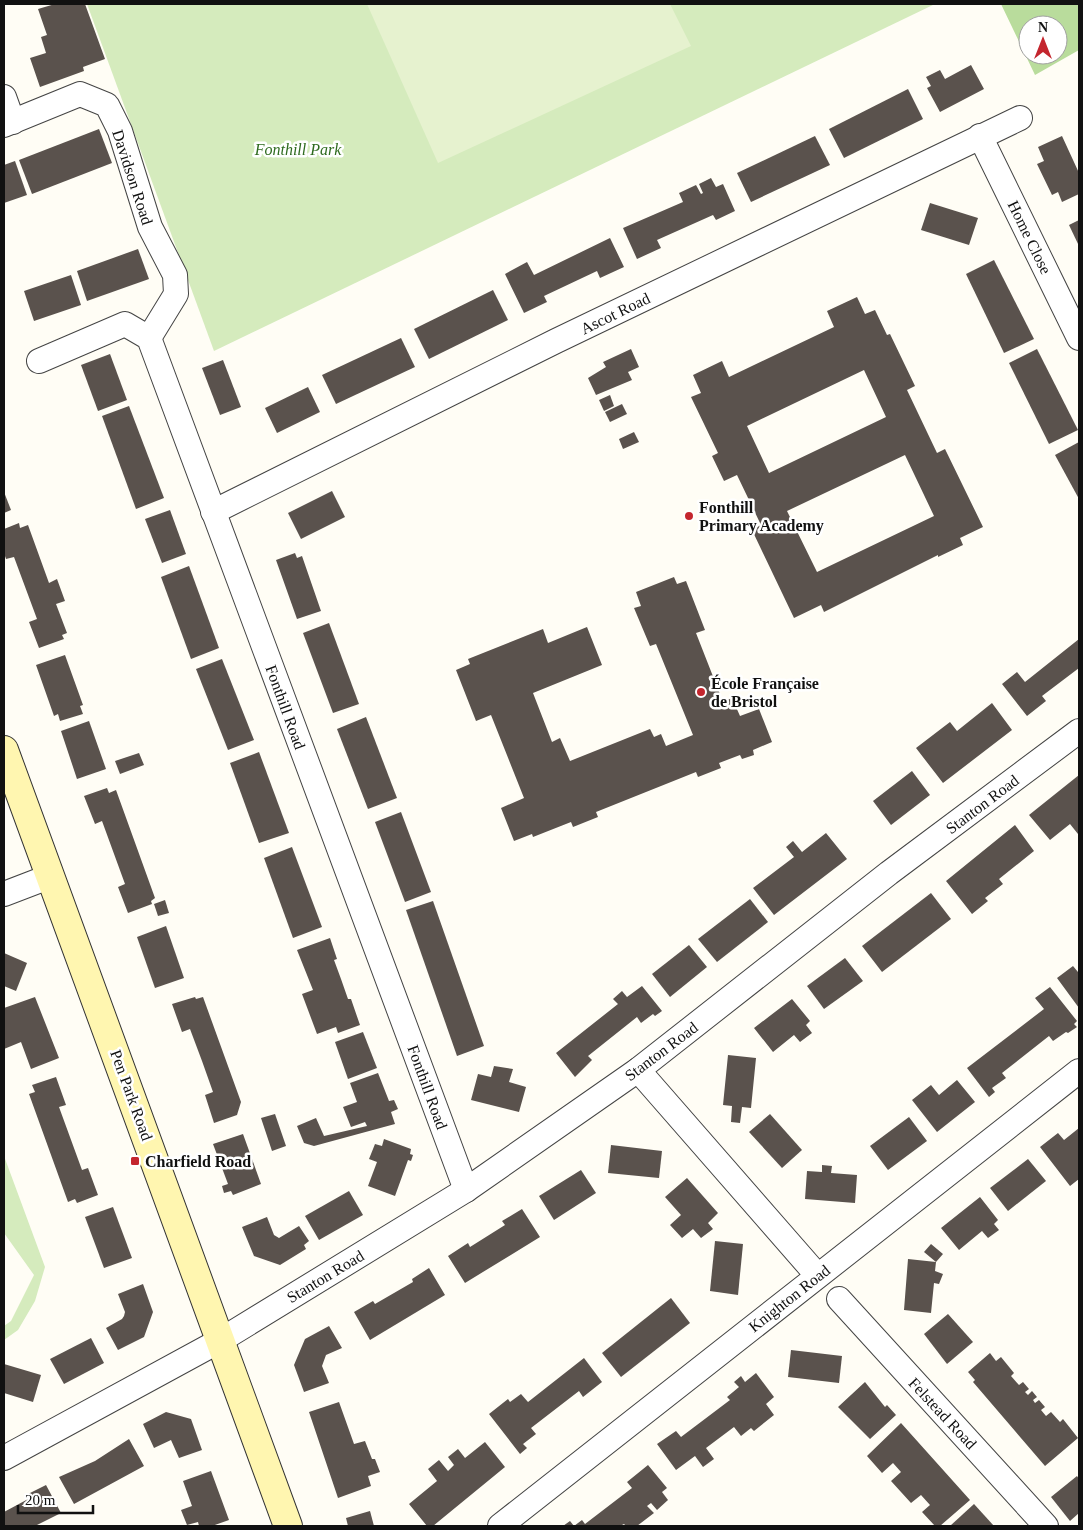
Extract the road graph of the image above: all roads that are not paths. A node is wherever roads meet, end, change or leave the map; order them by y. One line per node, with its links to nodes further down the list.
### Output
1 (4, 97): 3 (street, Davidson Road)
2 (1020, 118): 4 (street, Ascot Road)
3 (9, 123): 5 (street, Davidson Road)
4 (980, 136): 6 (street, Home Close); 8 (street, Ascot Road)
5 (149, 338): 7 (street); 8 (street, Fonthill Road)
6 (1079, 338)
7 (39, 361)
8 (213, 512): 15 (street, Fonthill Road)
9 (1079, 730): 13 (street, Stanton Road)
10 (4, 750): 11 (street, Pen Park Road)
11 (51, 876): 12 (street); 18 (street, Pen Park Road)
12 (4, 894)
13 (638, 1070): 15 (street, Stanton Road); 16 (street)
14 (1079, 1071): 16 (street, Knighton Road)
15 (466, 1190): 18 (street, Stanton Road)
16 (817, 1275): 21 (street, Knighton Road)
17 (839, 1299): 22 (street, Felstead Road)
18 (221, 1340): 19 (street); 20 (street, Pen Park Road)
19 (4, 1458)
20 (288, 1526)
21 (500, 1526)
22 (1046, 1526)

